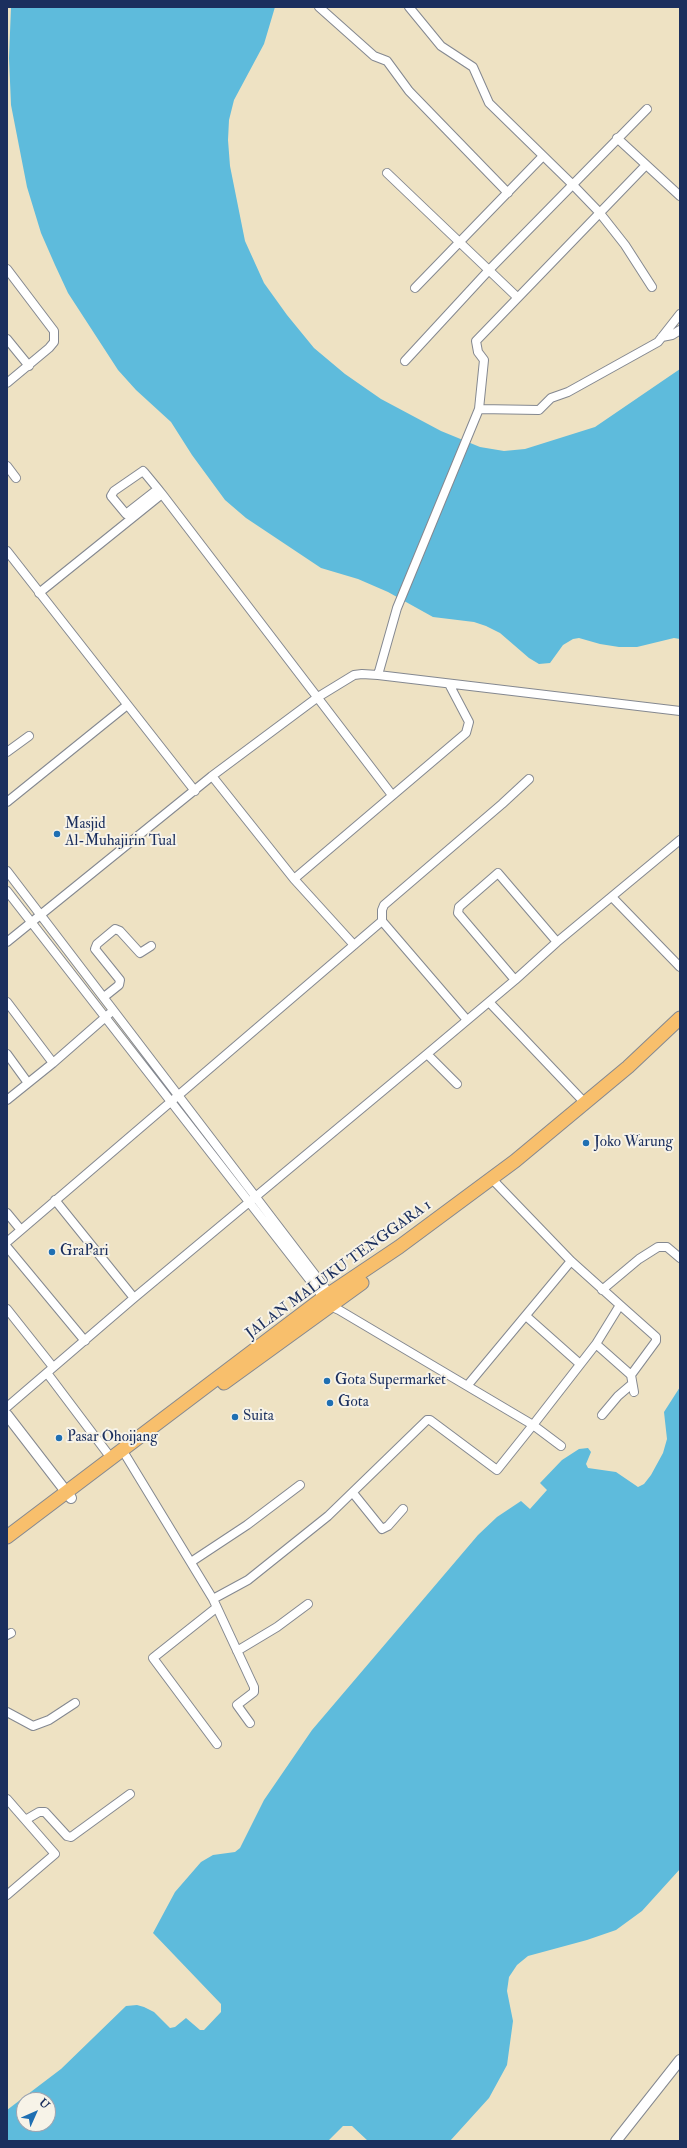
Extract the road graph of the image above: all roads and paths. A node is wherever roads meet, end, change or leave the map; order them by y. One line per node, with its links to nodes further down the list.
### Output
1 (319, 7): 9 (street)
2 (409, 7): 5 (street)
3 (647, 109): 4 (street)
4 (617, 138): 6 (street); 8 (street)
5 (543, 156): 8 (street); 9 (street)
6 (646, 165): 10 (street); 11 (street)
7 (387, 173): 12 (street)
8 (572, 184): 11 (street); 14 (street)
9 (508, 193): 12 (street)
10 (680, 196)
11 (599, 212): 15 (street); 17 (street)
12 (460, 242): 14 (street); 16 (street)
13 (7, 269): 23 (street)
14 (489, 270): 17 (street); 22 (street)
15 (652, 287)
16 (415, 288)
17 (517, 297): 25 (street)
18 (680, 314): 20 (street)
19 (680, 330): 20 (street)
20 (662, 337): 25 (street)
21 (7, 339): 23 (street)
22 (405, 361)
23 (29, 366): 24 (street)
24 (7, 383)
25 (479, 409): 31 (street)
26 (7, 466): 27 (street)
27 (16, 478)
28 (160, 491): 28 (street); 30 (street); 33 (street)
29 (7, 551): 30 (street)
30 (39, 593): 34 (street)
31 (378, 675): 32 (street); 33 (street)
32 (449, 684): 35 (street); 41 (street)
33 (318, 697): 38 (street); 41 (street)
34 (126, 706): 40 (street); 42 (street)
35 (680, 711)
36 (29, 736): 37 (street)
37 (7, 752)
38 (212, 776): 40 (street); 45 (street)
39 (529, 779): 49 (street)
40 (195, 791): 48 (street)
41 (392, 794): 45 (street)
42 (7, 802)
43 (680, 840): 47 (street)
44 (7, 871): 48 (street)
45 (294, 879): 54 (street)
46 (7, 891): 50 (street)
47 (612, 897): 52 (street); 55 (street)
48 (41, 915): 50 (street); 57 (street)
49 (382, 921): 54 (street); 63 (street)
50 (32, 923): 51 (street); 61 (street)
51 (7, 942)
52 (557, 942): 56 (street); 56 (street)
53 (151, 946): 57 (street)
54 (354, 946): 71 (street)
55 (680, 967)
56 (515, 980): 59 (street)
57 (104, 997): 60 (street)
58 (7, 1002): 67 (street)
59 (489, 1002): 63 (street); 73 (street)
60 (114, 1010): 61 (street); 71 (street)
61 (106, 1017): 67 (street); 72 (street)
62 (680, 1018): 73 (highway, JALAN MALUKU TENGGARA 1)
63 (467, 1020): 66 (street)
64 (680, 1028): 74 (highway, JALAN MALUKU TENGGARA 1)
65 (7, 1054): 68 (street)
66 (427, 1054): 69 (street); 76 (street)
67 (53, 1063): 68 (street)
68 (28, 1083): 70 (street)
69 (457, 1084)
70 (8, 1096)
71 (178, 1097): 72 (street); 76 (street)
72 (171, 1103): 75 (street); 76 (street)
73 (585, 1103): 74 (highway, JALAN MALUKU TENGGARA 1)
74 (495, 1181): 82 (street); 85 (highway, JALAN MALUKU TENGGARA 1)
75 (55, 1200): 78 (street); 84 (street)
76 (253, 1201): 84 (street); 85 (street)
77 (7, 1213): 78 (street)
78 (21, 1230): 79 (street)
79 (7, 1242)
80 (7, 1247): 89 (street)
81 (680, 1258): 83 (street)
82 (571, 1261): 83 (street); 88 (street)
83 (602, 1290): 86 (street)
84 (134, 1298): 89 (street)
85 (332, 1302): 94 (street); 100 (highway, JALAN MALUKU TENGGARA 1); 101 (highway, JALAN MALUKU TENGGARA 1)
86 (620, 1306): 90 (street); 93 (street)
87 (7, 1310): 92 (street)
88 (526, 1316): 91 (street); 94 (street)
89 (85, 1340): 92 (street)
90 (596, 1344): 91 (street); 93 (street)
91 (580, 1364): 98 (street)
92 (50, 1370): 95 (street); 101 (street)
93 (631, 1375): 97 (street)
94 (467, 1386): 98 (street)
95 (7, 1407)
96 (7, 1414): 104 (street)
97 (602, 1415)
98 (534, 1425): 99 (street); 103 (street)
99 (560, 1446)
100 (126, 1456): 104 (highway, JALAN MALUKU TENGGARA 1); 108 (street)
101 (111, 1458): 104 (highway, JALAN MALUKU TENGGARA 1)
102 (300, 1485): 108 (street)
103 (353, 1493): 105 (street); 109 (street)
104 (68, 1495): 106 (highway, JALAN MALUKU TENGGARA 1); 107 (highway, JALAN MALUKU TENGGARA 1)
105 (402, 1509)
106 (7, 1537)
107 (7, 1547)
108 (191, 1562): 109 (street)
109 (213, 1599): 111 (street)
110 (308, 1604): 112 (street)
111 (216, 1608): 112 (street); 116 (street)
112 (237, 1651): 115 (street)
113 (75, 1703): 114 (street)
114 (7, 1712)
115 (250, 1723)
116 (217, 1744)
117 (130, 1794): 119 (street)
118 (7, 1799): 119 (street)
119 (27, 1819): 120 (street)
120 (7, 1894)
121 (680, 2060): 122 (street)
122 (616, 2141)

